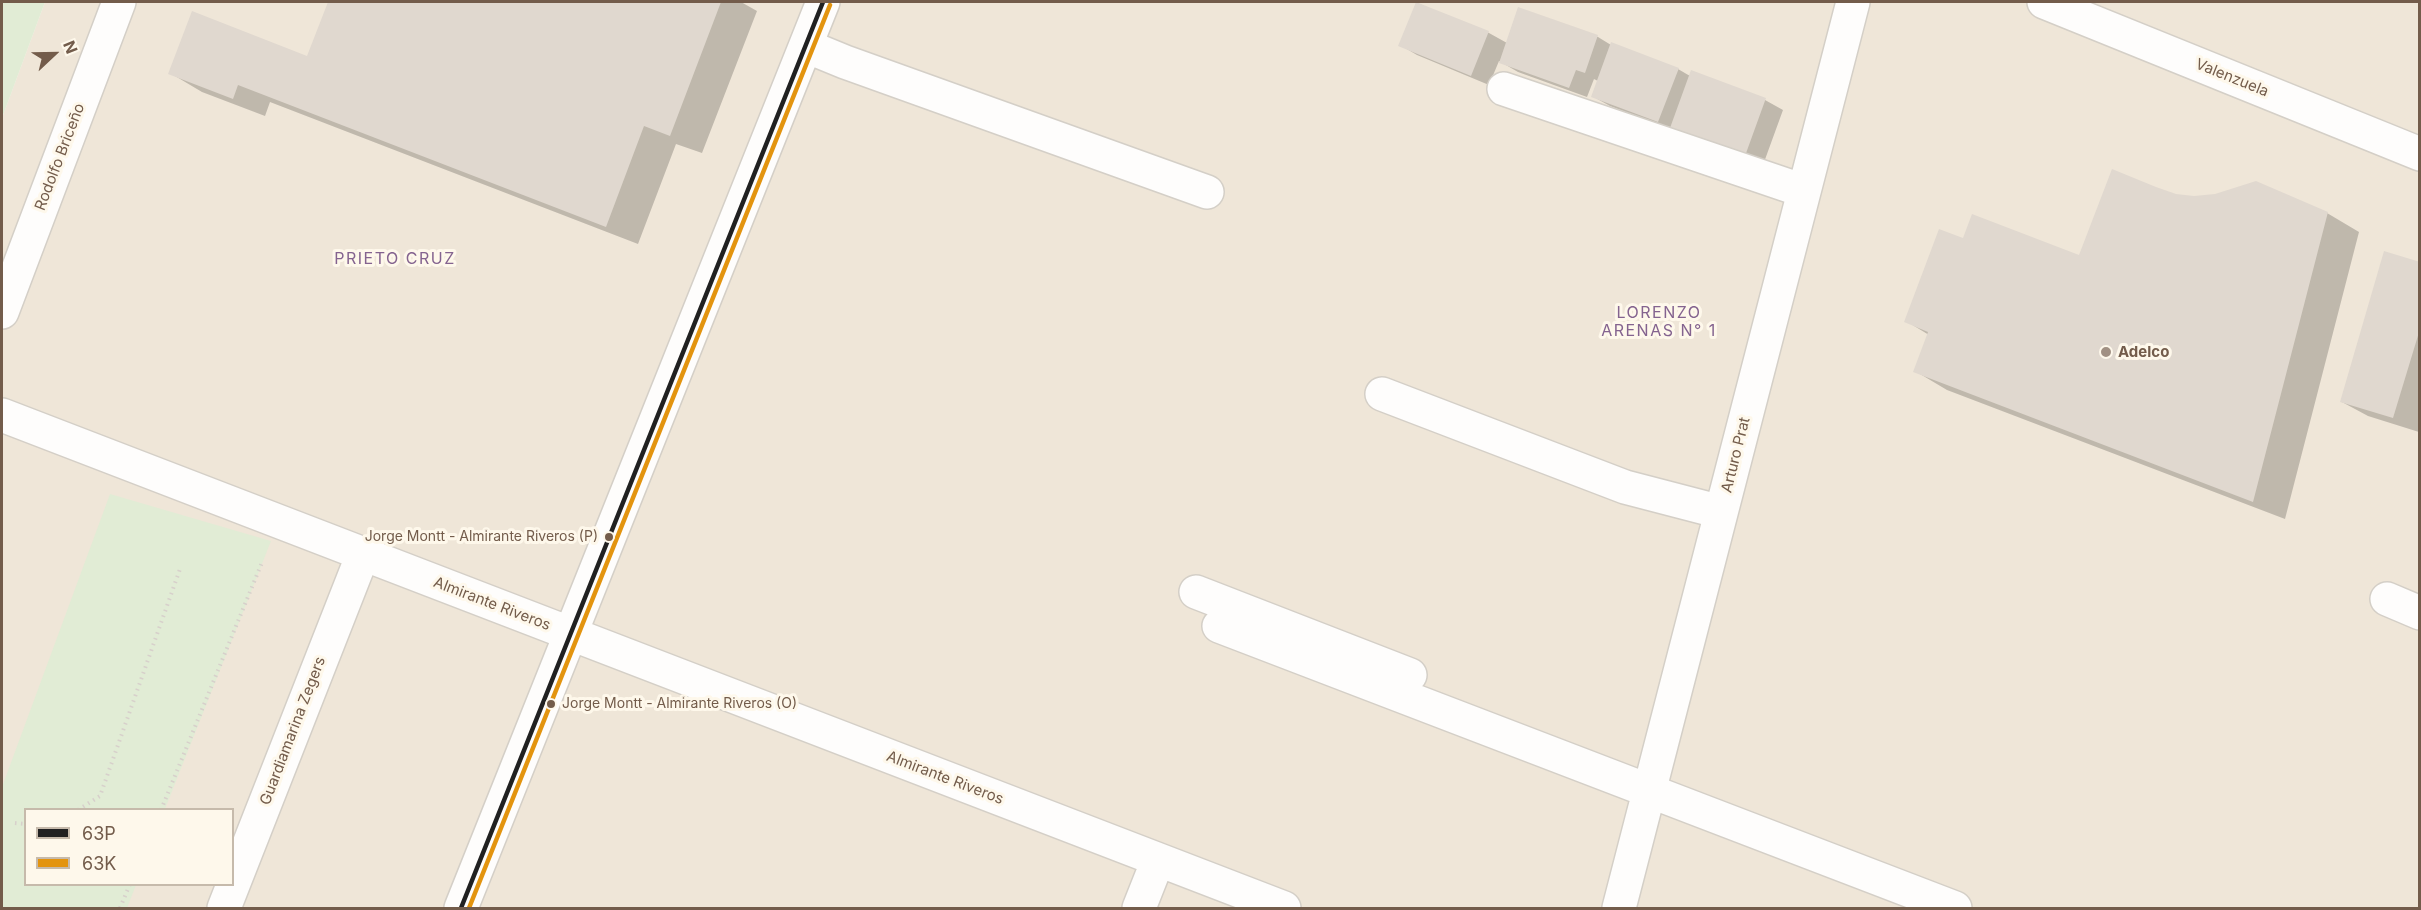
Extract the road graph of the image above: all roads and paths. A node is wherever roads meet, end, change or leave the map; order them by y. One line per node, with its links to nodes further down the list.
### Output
1 (119, 2): 10 (street, Rodolfo Briceño)
2 (824, 2): 5 (street)
3 (1853, 2): 8 (street, Arturo Prat)
4 (2044, 2): 7 (street, Valenzuela)
5 (806, 46): 9 (street); 21 (street)
6 (1504, 88): 8 (street)
7 (2420, 154)
8 (1804, 191): 13 (street, Arturo Prat)
9 (1206, 192)
10 (2, 312)
11 (1382, 394): 13 (street)
12 (2, 416): 14 (street, Almirante Riveros)
13 (1721, 512): 22 (street, Arturo Prat)
14 (363, 554): 21 (street, Almirante Riveros); 28 (street, Guardiamarina Zegers)
15 (263, 560): 24 (path)
16 (180, 568): 23 (path)
17 (1196, 592): 22 (street)
18 (2387, 599): 19 (street)
19 (2420, 613)
20 (1219, 626): 22 (street)
21 (570, 634): 27 (street, Almirante Riveros); 33 (street)
22 (1652, 782): 36 (street, Arturo Prat); 37 (street)
23 (82, 808)
24 (161, 808)
25 (15, 823): 26 (path)
26 (24, 824)
27 (1158, 860): 34 (street); 35 (street, Almirante Riveros)
28 (234, 883)
29 (130, 886): 31 (path)
30 (233, 886): 32 (street, Guardiamarina Zegers)
31 (120, 909)
32 (224, 909)
33 (461, 909)
34 (1139, 909)
35 (1284, 909)
36 (1619, 909)
37 (1954, 909)

